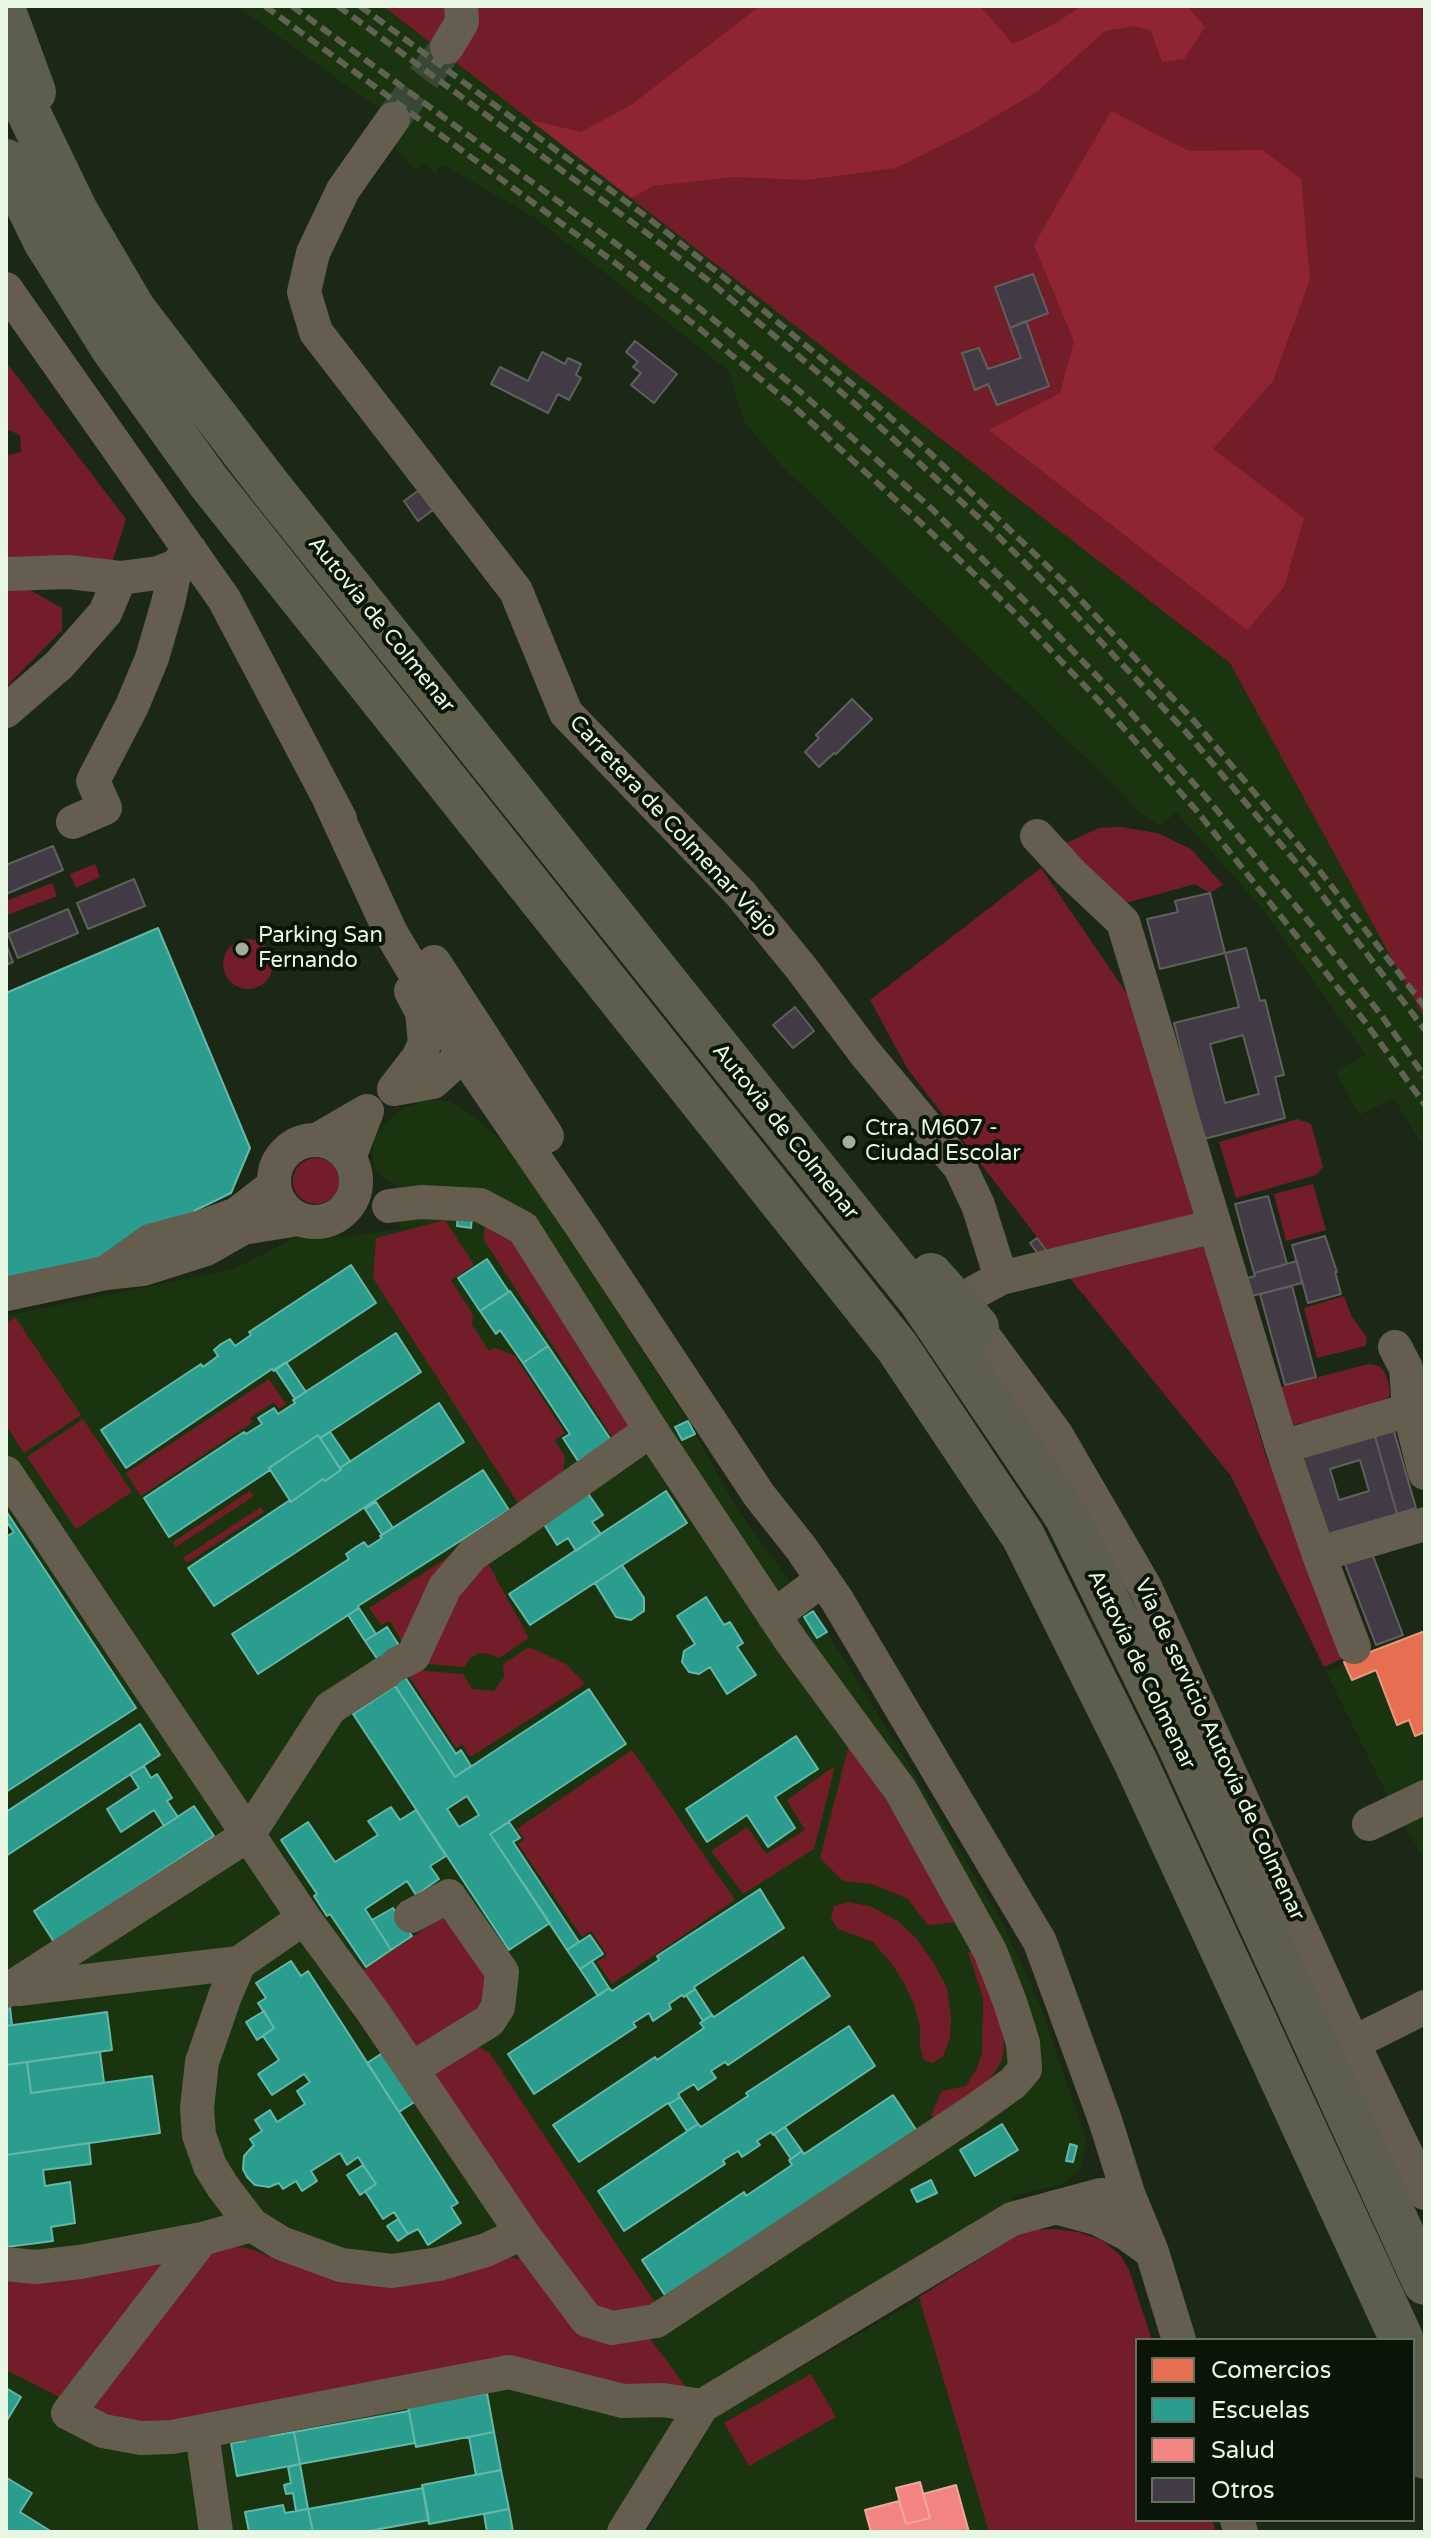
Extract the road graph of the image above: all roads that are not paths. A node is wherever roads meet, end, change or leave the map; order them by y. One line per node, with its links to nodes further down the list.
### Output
1 (461, 6): 3 (street)
2 (6, 16): 8 (highway)
3 (447, 47)
4 (6, 66): 8 (highway, Autovía de Colmenar)
5 (393, 119): 29 (street, Carretera de Colmenar Viejo)
6 (6, 161): 62 (highway, Autovía de Colmenar)
7 (6, 289): 9 (street)
8 (190, 383): 17 (highway, Autovía de Colmenar)
9 (183, 558): 11 (street); 13 (street); 14 (street)
10 (6, 574): 11 (street)
11 (120, 578): 12 (street)
12 (6, 711)
13 (330, 801): 16 (street); 18 (street); 27 (street)
14 (73, 822)
15 (1037, 836): 26 (street)
16 (391, 933): 18 (street); 19 (street)
17 (625, 933): 31 (highway); 63 (highway, Autovía de Colmenar)
18 (470, 1046): 19 (street); 21 (street); 27 (street)
19 (425, 1070): 20 (street); 21 (street)
20 (367, 1111): 22 (street); 23 (street)
21 (507, 1118): 39 (street)
22 (317, 1140): 23 (street); 24 (street)
23 (350, 1183): 25 (street); 34 (street)
24 (273, 1186): 25 (street); 28 (street)
25 (298, 1219): 28 (street)
26 (1215, 1226): 29 (street); 35 (street)
27 (624, 1255): 39 (street)
28 (105, 1273): 30 (street)
29 (1001, 1278): 31 (street)
30 (6, 1294)
31 (968, 1318): 51 (street, Vía de servicio Autovía de Colmenar)
32 (1395, 1347): 33 (street)
33 (1409, 1410): 35 (street); 37 (street)
34 (651, 1430): 42 (street); 46 (street)
35 (1282, 1447): 40 (street)
36 (6, 1473): 46 (street)
37 (1425, 1473)
38 (1425, 1524): 40 (street)
39 (801, 1548): 41 (street)
40 (1319, 1555): 43 (street)
41 (823, 1579): 42 (street); 53 (street)
42 (774, 1616): 58 (street)
43 (1354, 1647)
44 (1425, 1797): 45 (street)
45 (1369, 1824)
46 (248, 1835): 48 (street); 49 (street)
47 (411, 1916): 52 (street)
48 (304, 1918): 49 (street); 52 (street)
49 (239, 1963): 57 (street)
50 (1425, 2007): 51 (street)
51 (1353, 2043): 54 (street, Vía de servicio Autovía de Colmenar)
52 (413, 2068): 58 (street)
53 (1105, 2120): 55 (street); 56 (street)
54 (1425, 2193)
55 (1129, 2196): 56 (street); 60 (street)
56 (1054, 2207): 60 (street); 69 (street)
57 (252, 2225): 58 (street); 59 (street)
58 (522, 2233)
59 (202, 2239): 61 (street); 70 (street)
60 (1152, 2252): 64 (street)
61 (6, 2264)
62 (1377, 2283): 65 (highway); 66 (highway, Autovía de Colmenar)
63 (1425, 2283)
64 (1178, 2338)
65 (1383, 2338)
66 (1401, 2338)
67 (1415, 2370): 68 (highway)
68 (1425, 2393)
69 (702, 2406): 70 (street); 74 (street)
70 (202, 2433): 73 (street)
71 (1415, 2433): 72 (highway)
72 (1425, 2457)
73 (216, 2532)
74 (624, 2532)

